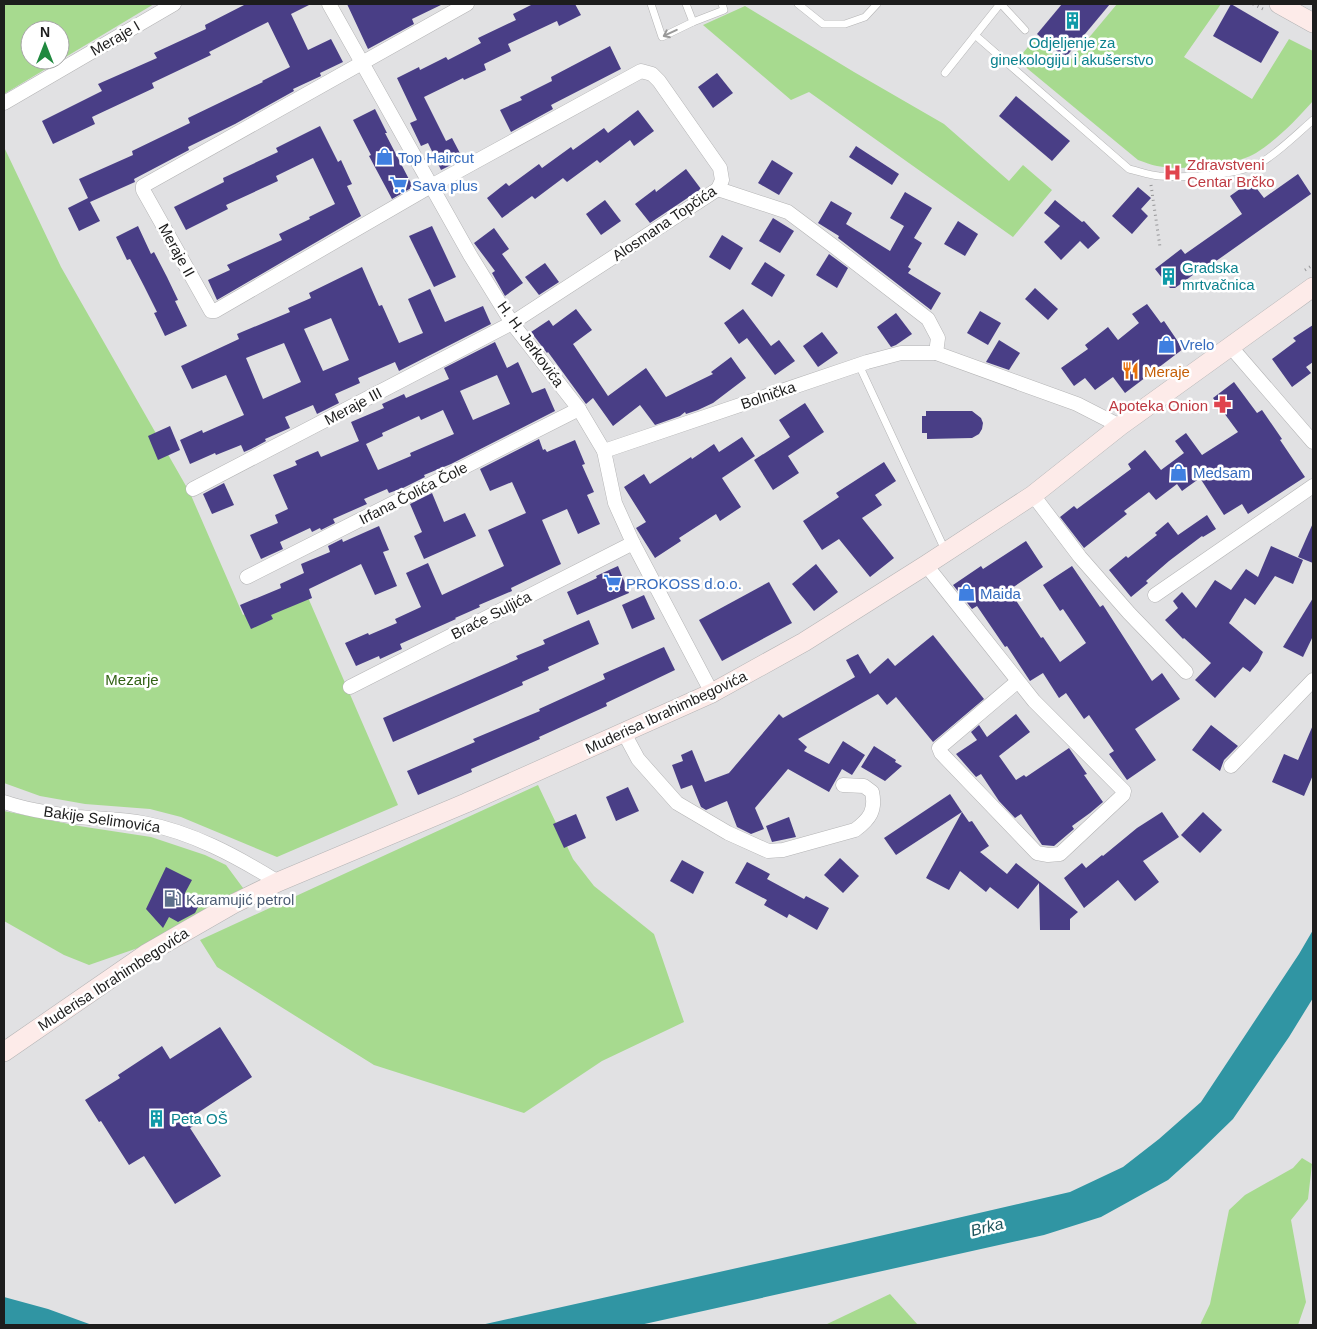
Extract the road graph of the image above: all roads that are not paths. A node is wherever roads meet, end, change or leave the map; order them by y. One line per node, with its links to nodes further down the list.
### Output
1 (174, 4): 17 (street, Meraje I)
2 (329, 4): 15 (street, H. H. Jerkovića)
3 (468, 4): 15 (street)
4 (651, 4): 11 (lane, one-way to 4)
5 (686, 4): 11 (lane)
6 (722, 4): 11 (lane)
7 (798, 4): 8 (lane)
8 (876, 4)
9 (1000, 4): 13 (lane); 14 (lane)
10 (1279, 4): 12 (main road)
11 (693, 22)
12 (1313, 23)
13 (1025, 30)
14 (975, 35): 16 (lane); 18 (lane)
15 (361, 63): 19 (street, H. H. Jerkovića); 19 (street, Meraje II)
16 (945, 74)
17 (4, 103)
18 (1313, 120)
19 (431, 186): 20 (street, Alosmana Topčića); 22 (street, H. H. Jerkovića)
20 (718, 189): 22 (street, Alosmana Topčića); 24 (street)
21 (1313, 287): 23 (main road, Muderisa Ibrahimbegovića)
22 (512, 322): 26 (street, H. H. Jerkovića); 31 (street, Meraje III)
23 (1230, 346): 27 (main road, Muderisa Ibrahimbegovića); 28 (street)
24 (936, 353): 25 (street, Bolnička); 27 (street, Bolnička)
25 (859, 365): 29 (street, Bolnička); 34 (lane)
26 (579, 409): 29 (street, H. H. Jerkovića); 36 (street, Irfana Čolića Čole)
27 (1120, 426): 32 (main road, Muderisa Ibrahimbegovića)
28 (1313, 442)
29 (604, 451): 33 (street, H. H. Jerkovića)
30 (1313, 486): 37 (street)
31 (193, 489)
32 (1033, 494): 34 (main road, Muderisa Ibrahimbegovića); 38 (street)
33 (633, 543): 41 (street, Braće Suljića); 42 (street, H. H. Jerkovića)
34 (946, 552): 35 (main road, Muderisa Ibrahimbegovića)
35 (926, 566): 39 (street); 42 (main road, Muderisa Ibrahimbegovića)
36 (247, 577)
37 (1155, 595)
38 (1186, 672)
39 (1018, 680): 39 (street)
40 (1313, 680): 44 (street)
41 (350, 687)
42 (712, 693): 43 (main road, Muderisa Ibrahimbegovića)
43 (624, 733): 45 (street); 47 (main road, Muderisa Ibrahimbegovića)
44 (1231, 766)
45 (843, 785)
46 (4, 802): 47 (street, Bakije Selimovića)
47 (278, 882): 48 (main road, Muderisa Ibrahimbegovića)
48 (4, 1052)

